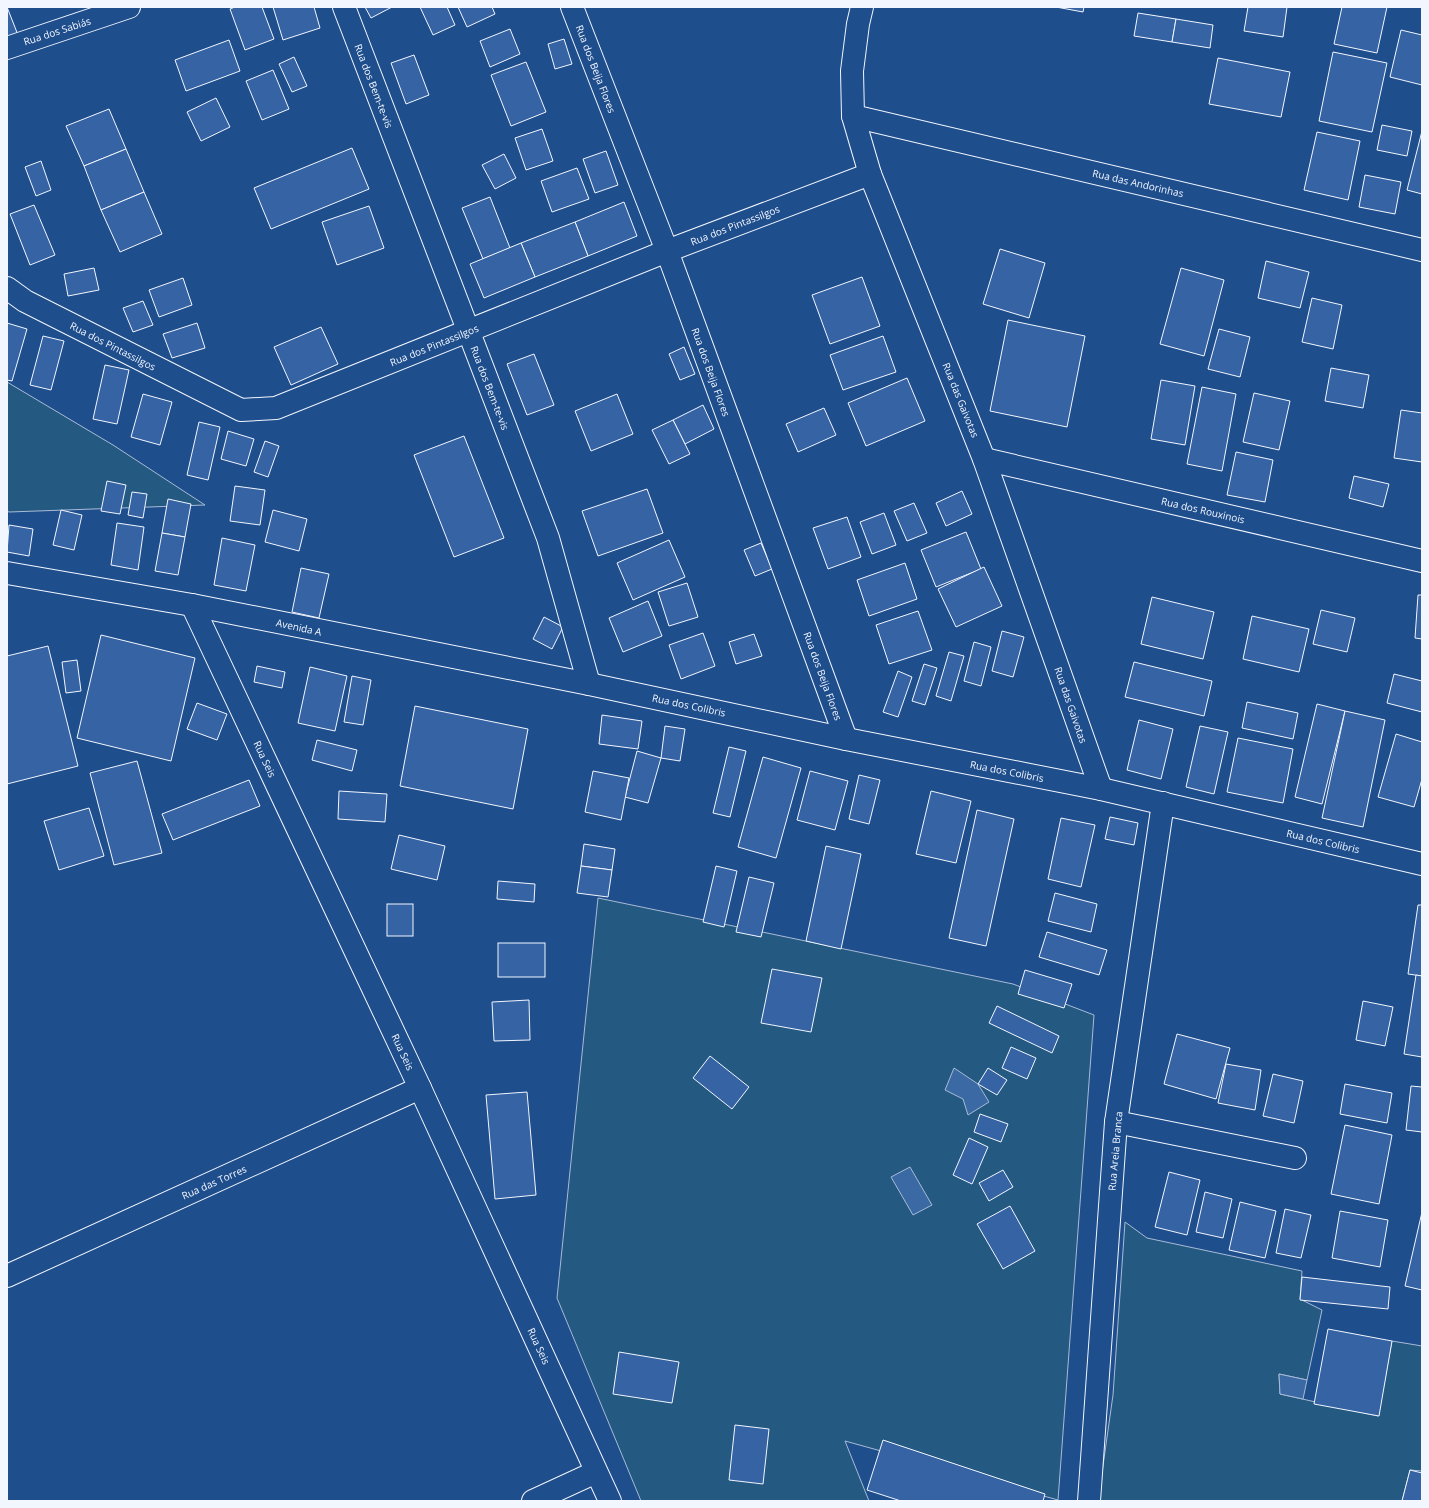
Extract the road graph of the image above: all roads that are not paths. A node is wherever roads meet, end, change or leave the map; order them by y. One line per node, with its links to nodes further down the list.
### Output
1 (129, 7): 5 (street, Rua dos Sabiás)
2 (344, 7): 11 (street, Rua dos Bem-te-vis)
3 (572, 7): 9 (street, Rua dos Beija Flores)
4 (862, 7): 6 (street, Rua das Gaivotas)
5 (7, 48)
6 (853, 116): 7 (street, Rua das Gaivotas); 8 (street, Rua das Andorinhas)
7 (870, 174): 9 (street, Rua dos Pintassilgos); 12 (street, Rua das Gaivotas)
8 (1422, 250)
9 (667, 251): 11 (street, Rua dos Pintassilgos); 17 (street, Rua dos Beija Flores)
10 (7, 288): 11 (street, Rua dos Pintassilgos)
11 (468, 332): 16 (street, Rua dos Bem-te-vis)
12 (984, 459): 13 (street, Rua dos Rouxinois); 18 (street, Rua das Gaivotas)
13 (1422, 561)
14 (7, 573): 15 (street, Avenida A)
15 (192, 605): 16 (street, Avenida A); 21 (street, Rua Seis)
16 (589, 684): 17 (street, Rua dos Colibris)
17 (846, 739): 18 (street, Rua dos Colibris)
18 (1101, 789): 19 (street, Rua dos Colibris)
19 (1163, 803): 20 (street, Rua dos Colibris); 22 (street, Rua Areia Branca)
20 (1422, 864)
21 (420, 1088): 24 (street, Rua das Torres); 25 (street, Rua Seis)
22 (1116, 1122): 23 (street); 28 (street, Rua Areia Branca)
23 (1295, 1158)
24 (7, 1276)
25 (596, 1472): 26 (street); 27 (street, Rua Seis)
26 (533, 1501)
27 (610, 1501)
28 (1089, 1501)

